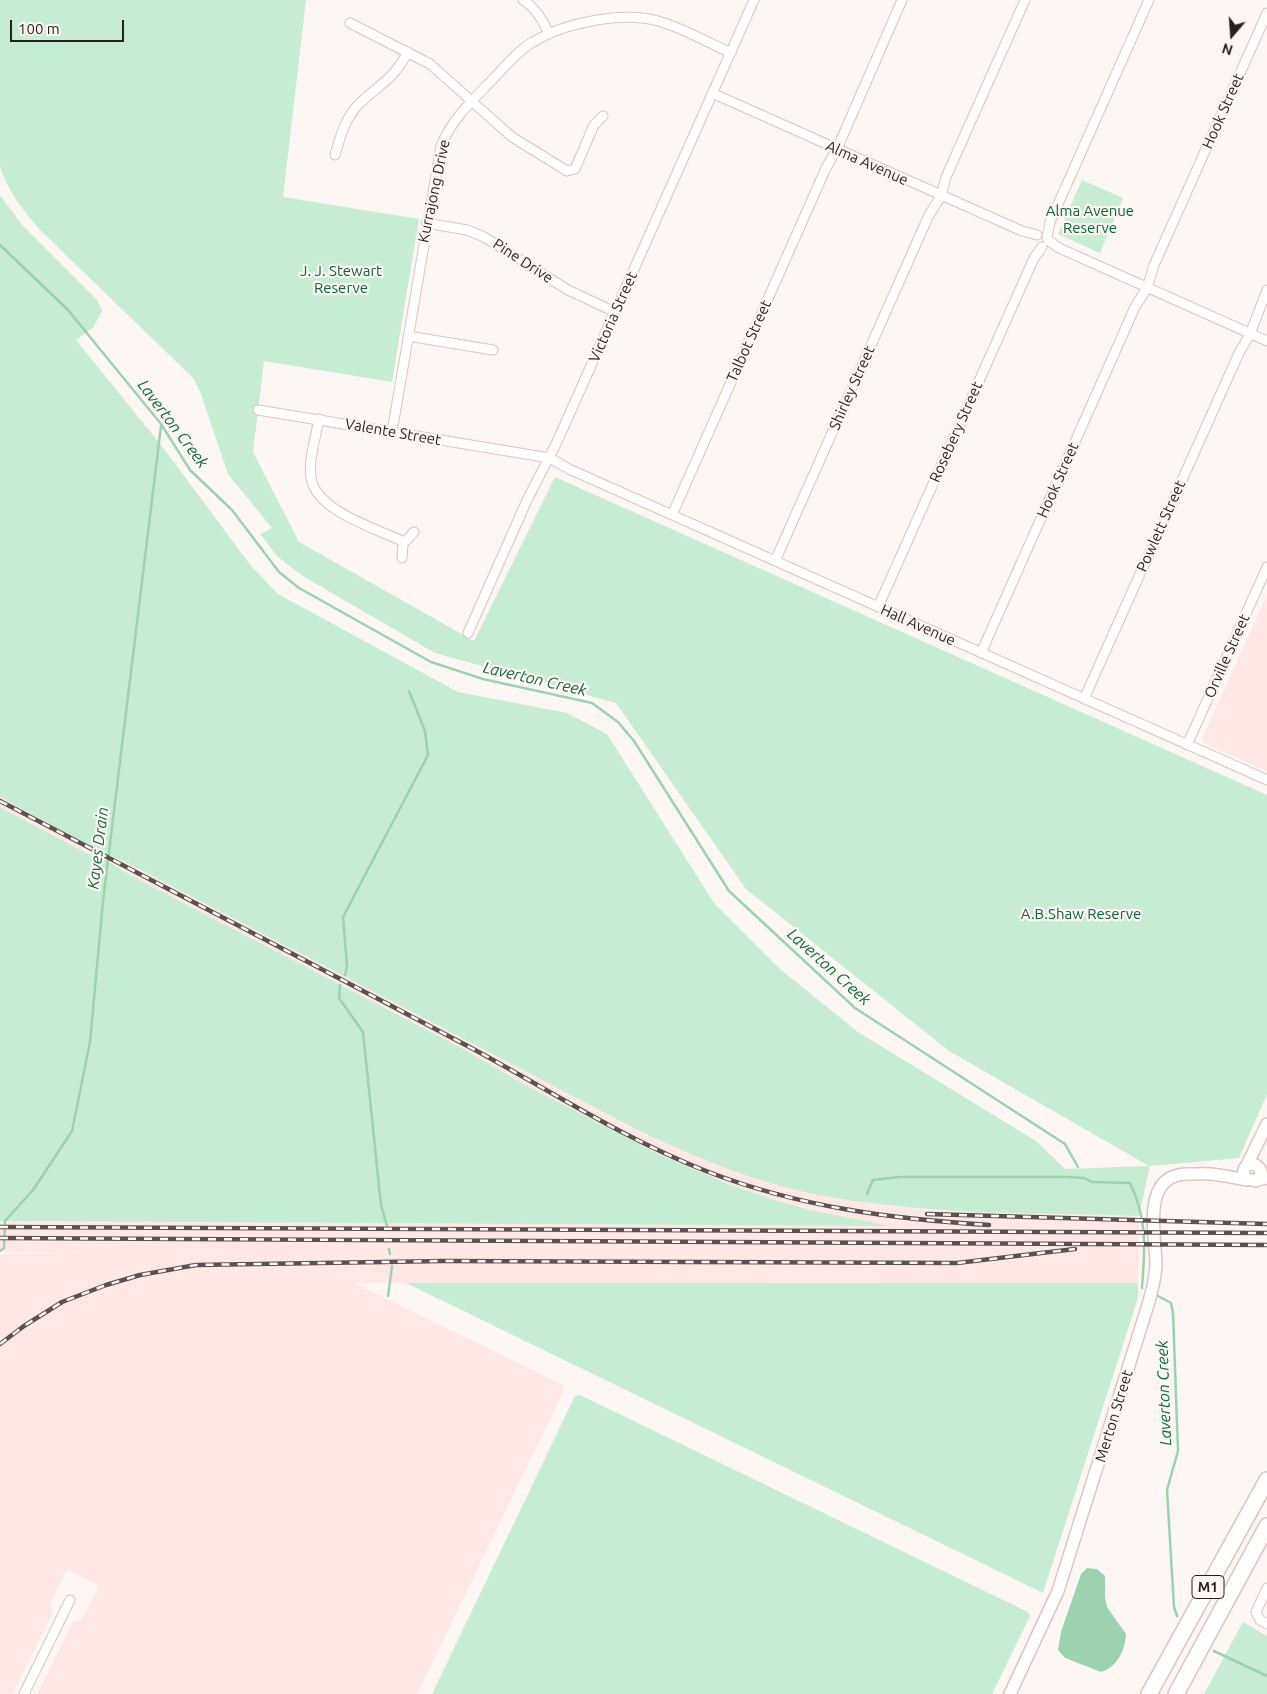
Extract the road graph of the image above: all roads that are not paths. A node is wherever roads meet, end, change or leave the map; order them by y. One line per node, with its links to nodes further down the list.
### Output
1 (523, 0): 8 (street)
2 (754, 0): 10 (street, Victoria Street)
3 (902, 0): 14 (street, Talbot Street)
4 (1025, 0): 16 (street, Shirley Street)
5 (1148, 0): 18 (street, Rosebery Street)
6 (1267, 13): 19 (street, Hook Street)
7 (350, 23): 9 (street)
8 (549, 34): 10 (street, Kurrajong Drive); 12 (street, Kurrajong Drive)
9 (408, 52): 12 (street); 15 (street)
10 (731, 53): 11 (street, Victoria Street)
11 (712, 93): 14 (street, Alma Avenue); 21 (street, Victoria Street)
12 (471, 101): 13 (street); 17 (street, Kurrajong Drive)
13 (603, 116)
14 (835, 148): 16 (street, Alma Avenue); 30 (street, Talbot Street)
15 (335, 155)
16 (938, 194): 18 (street, Alma Avenue); 34 (street, Shirley Street)
17 (426, 223): 21 (street, Pine Drive); 23 (street, Kurrajong Drive)
18 (1041, 240): 19 (street, Alma Avenue); 36 (street, Rosebery Street)
19 (1145, 287): 22 (street, Alma Avenue); 38 (street, Hook Street)
20 (1267, 290): 22 (street, Powlett Street)
21 (615, 312): 29 (street, Victoria Street)
22 (1248, 333): 24 (street, Alma Avenue); 39 (street, Powlett Street)
23 (408, 336): 25 (street); 28 (street, Kurrajong Drive)
24 (1267, 341)
25 (493, 350)
26 (258, 410): 27 (street, Valente Street)
27 (319, 420): 28 (street, Valente Street); 32 (street)
28 (392, 432): 29 (street, Valente Street)
29 (549, 460): 30 (street, Hall Avenue); 37 (street, Victoria Street)
30 (672, 515): 34 (street, Hall Avenue)
31 (414, 532): 32 (street)
32 (404, 542): 33 (street)
33 (402, 558)
34 (775, 561): 36 (street, Hall Avenue)
35 (1267, 567): 40 (street, Orville Street)
36 (878, 607): 38 (street, Hall Avenue)
37 (468, 633)
38 (981, 653): 39 (street, Hall Avenue)
39 (1084, 699): 40 (street, Hall Avenue)
40 (1187, 745): 41 (street, Hall Avenue)
41 (1267, 780)
42 (1267, 1124): 43 (street)
43 (1256, 1167): 44 (street, Merton Street); 45 (street); 45 (street)
44 (1218, 1174): 45 (street, Merton Street); 52 (street, Merton Street)
45 (1257, 1180)
46 (1267, 1480): 53 (highway, M1)
47 (1267, 1526): 54 (highway, M1)
48 (1267, 1588): 50 (street)
49 (70, 1600): 51 (street)
50 (1267, 1624)
51 (24, 1694)
52 (1010, 1694)
53 (1149, 1694)
54 (1176, 1694)

